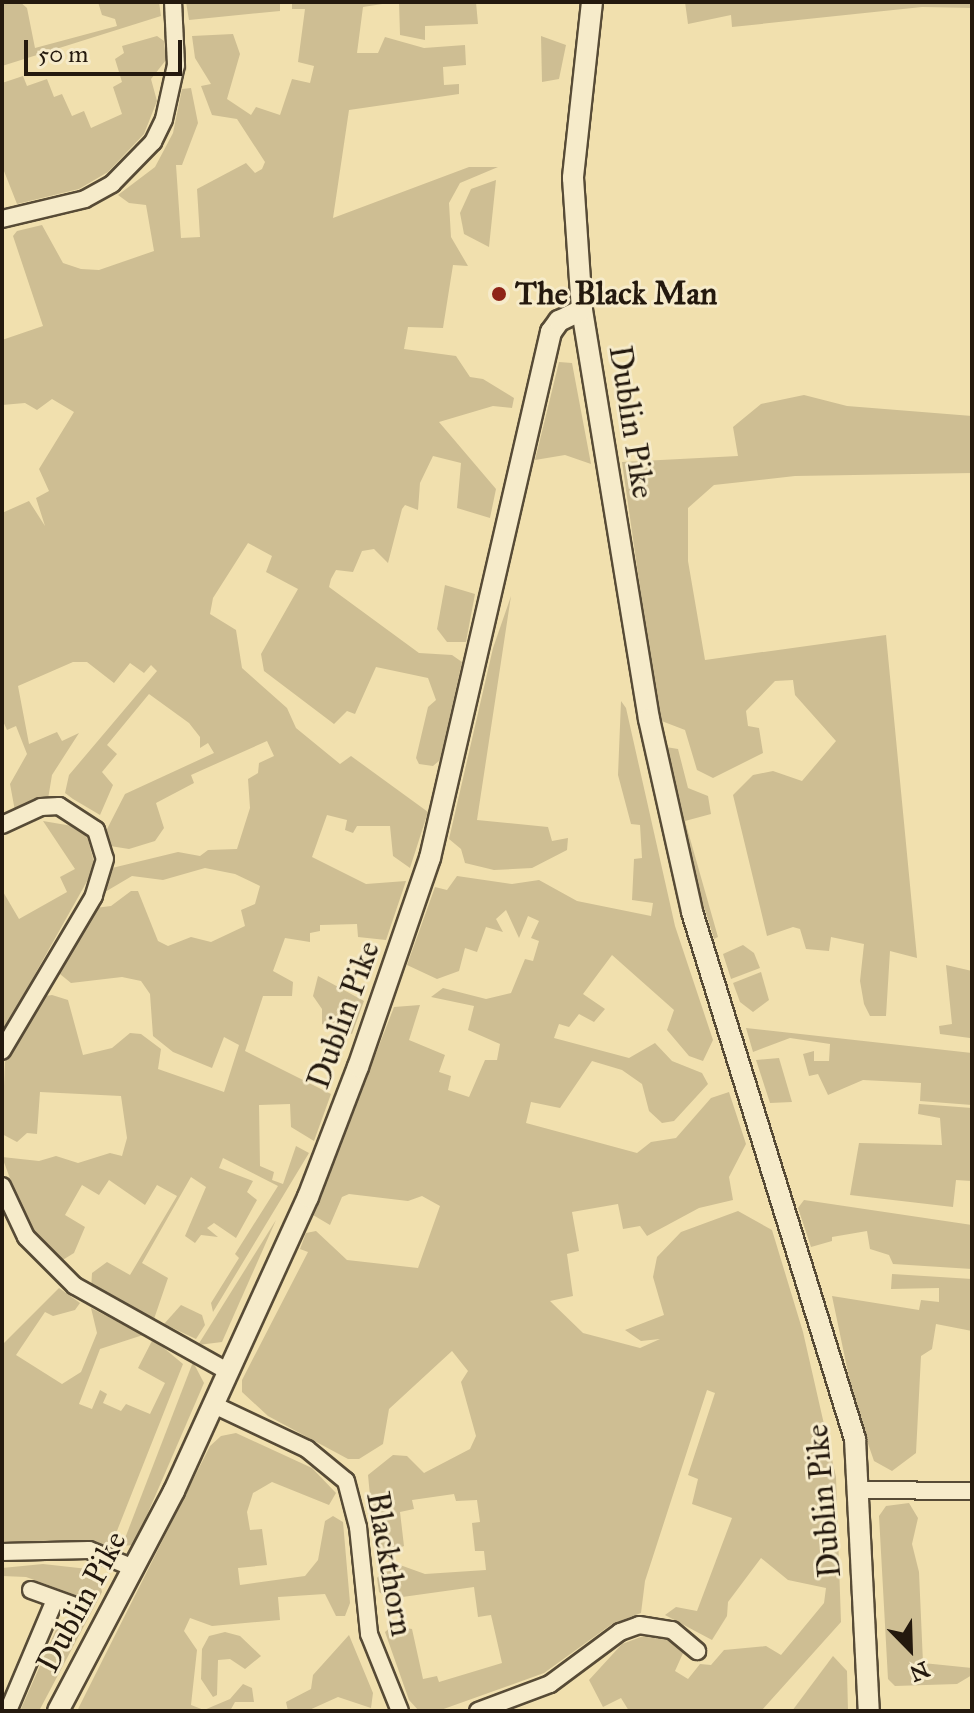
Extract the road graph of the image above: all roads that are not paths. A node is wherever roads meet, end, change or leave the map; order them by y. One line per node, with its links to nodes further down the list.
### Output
1 (173, 2): 3 (street)
2 (592, 2): 4 (street, Dublin Pike)
3 (2, 219)
4 (582, 310): 8 (street, Dublin Pike); 10 (street, Dublin Pike)
5 (2, 825): 6 (street)
6 (2, 1051)
7 (2, 1186): 8 (street)
8 (229, 1372): 9 (street, Dublin Pike)
9 (214, 1405): 13 (street, Dublin Pike); 20 (street, Blackthorn)
10 (858, 1490): 11 (street); 22 (street, Dublin Pike)
11 (972, 1491)
12 (2, 1552): 13 (street)
13 (134, 1568): 19 (street, Dublin Pike)
14 (31, 1590): 15 (street)
15 (54, 1602): 16 (street); 18 (street)
16 (78, 1607)
17 (697, 1651): 21 (street)
18 (8, 1711)
19 (58, 1711)
20 (400, 1711)
21 (478, 1711)
22 (869, 1711)

